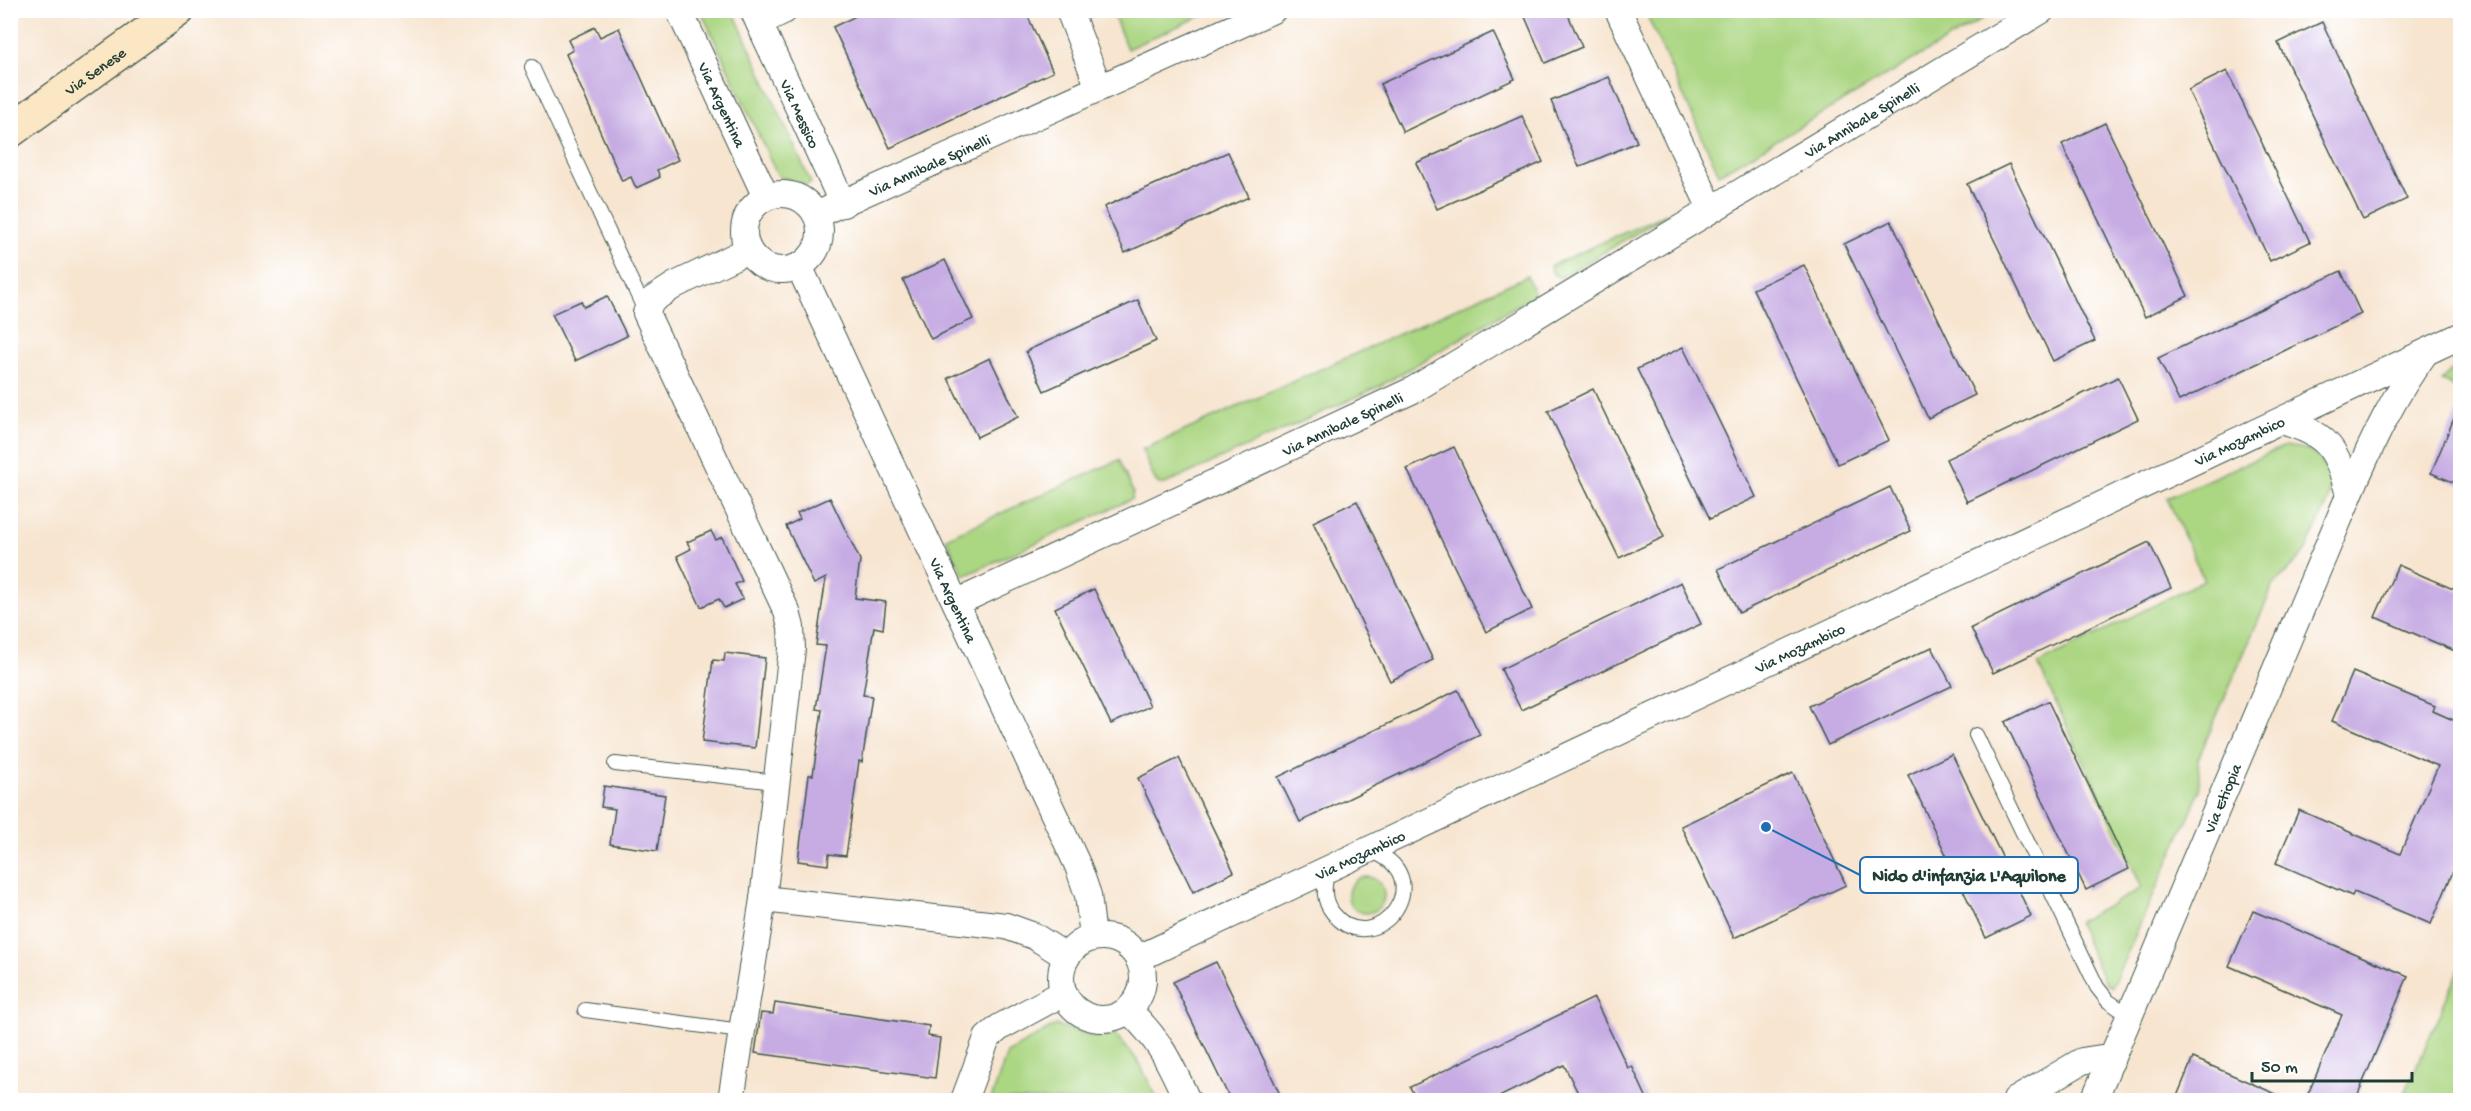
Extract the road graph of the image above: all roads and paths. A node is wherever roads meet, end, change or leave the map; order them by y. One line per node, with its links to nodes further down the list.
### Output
1 (178, 10): 12 (main road, Via Senese)
2 (679, 10): 13 (street, Via Argentina)
3 (785, 10): 8 (street, Via Messico)
4 (1069, 10): 11 (street)
5 (1273, 10): 11 (street, Via Annibale Spinelli)
6 (1618, 10): 15 (street)
7 (2042, 10): 9 (street, Via Annibale Spinelli)
8 (756, 17): 14 (street, Via Messico)
9 (2019, 19): 15 (street, Via Annibale Spinelli)
10 (532, 68): 19 (lane)
11 (1099, 88): 14 (street, Via Annibale Spinelli)
12 (10, 131)
13 (766, 197): 16 (street); 17 (street)
14 (843, 204): 16 (street, Via Annibale Spinelli)
15 (1711, 209): 25 (street, Via Annibale Spinelli)
16 (816, 215): 18 (street)
17 (748, 250): 18 (street); 19 (street)
18 (799, 266): 25 (street, Via Argentina)
19 (646, 313): 28 (street)
20 (2460, 336): 21 (street, Via Mozambico)
21 (2425, 353): 22 (street, Via Mozambico); 24 (street, Via Etiopia)
22 (2309, 407): 23 (street, Via Mozambico); 24 (street, Via Etiopia)
23 (2281, 421): 24 (street); 29 (street, Via Mozambico)
24 (2349, 495): 38 (street, Via Etiopia)
25 (956, 603): 32 (street, Via Argentina)
26 (1976, 735): 38 (lane)
27 (615, 764): 28 (lane)
28 (777, 782): 31 (street)
29 (1367, 850): 30 (street, Via Mozambico); 30 (lane)
30 (1329, 869): 34 (street, Via Mozambico)
31 (763, 899): 33 (street); 39 (street)
32 (1093, 938): 33 (street); 34 (street)
33 (1066, 957): 35 (street)
34 (1139, 958): 37 (street)
35 (1063, 993): 37 (street); 42 (street)
36 (585, 1010): 39 (lane)
37 (1129, 1011): 43 (street)
38 (2130, 1016): 40 (street, Via Etiopia)
39 (741, 1031): 41 (street)
40 (2111, 1061): 44 (street); 45 (street, Via Etiopia)
41 (731, 1101)
42 (964, 1101)
43 (1187, 1101)
44 (2016, 1101)
45 (2094, 1101)

